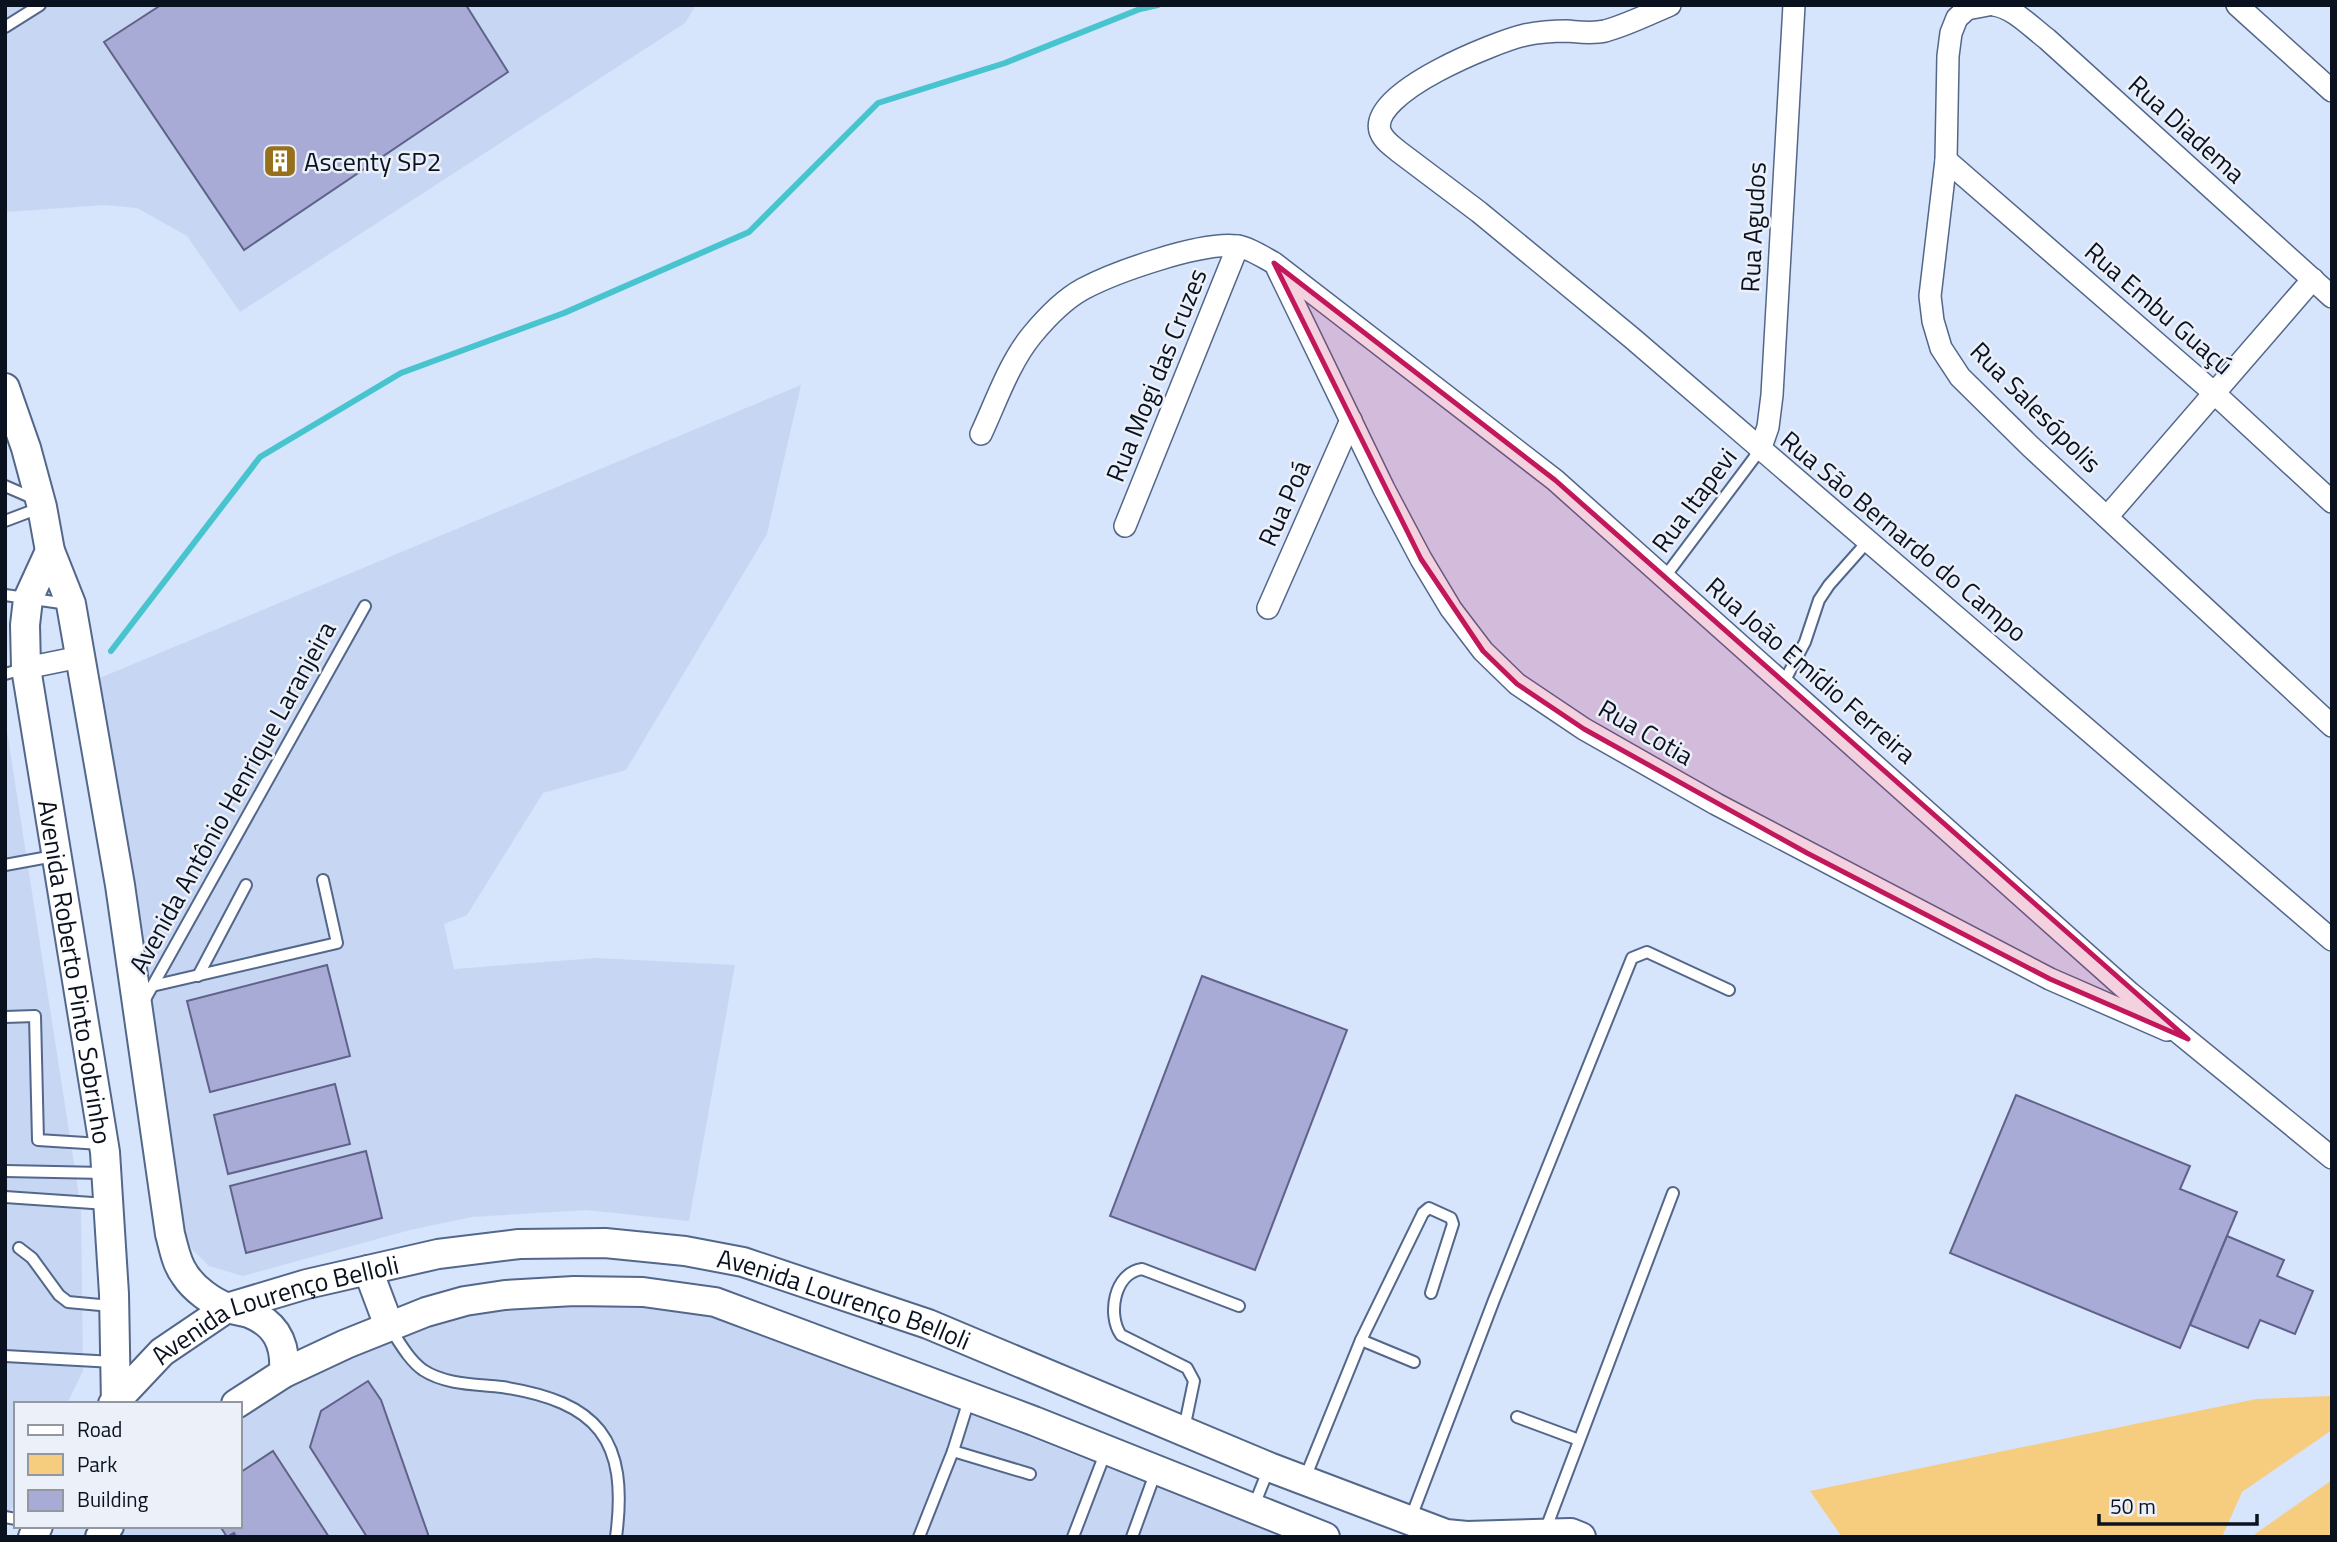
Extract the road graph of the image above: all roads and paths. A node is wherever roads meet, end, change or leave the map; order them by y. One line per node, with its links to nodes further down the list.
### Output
1 (40, 5): 6 (lane)
2 (1670, 5): 17 (street, Rua São Bernardo do Campo)
3 (1794, 5): 17 (street, Rua Agudos)
4 (2237, 5): 7 (street)
5 (1995, 6): 8 (street, Rua Salesópolis); 11 (street, Rua Diadema)
6 (5, 27)
7 (2332, 91)
8 (1946, 160): 14 (street, Rua Embu Guaçú); 21 (street, Rua Salesópolis)
9 (1238, 246): 10 (street, Rua João Emídio Ferreira); 16 (street); 23 (street, Rua Mogi das Cruzes)
10 (1274, 263): 15 (street, Rua Cotia); 26 (street, Rua João Emídio Ferreira)
11 (2313, 279): 12 (street, Rua Diadema); 14 (street)
12 (2332, 297)
13 (5, 388): 20 (street)
14 (2213, 392): 19 (street, Rua Embu Guaçú); 21 (street)
15 (1351, 420): 30 (street, Rua Poá); 44 (street, Rua Cotia)
16 (981, 434)
17 (1760, 450): 24 (street, Rua São Bernardo do Campo); 26 (lane, Rua Itapevi)
18 (5, 486): 20 (lane)
19 (2332, 502)
20 (41, 504): 22 (lane); 25 (street)
21 (2107, 517): 34 (street, Rua Salesópolis)
22 (5, 521)
23 (1125, 526)
24 (1868, 541): 33 (lane); 39 (street, Rua São Bernardo do Campo)
25 (50, 551): 27 (street, Avenida Roberto Pinto Sobrinho); 28 (street)
26 (1664, 578): 33 (street, Rua João Emídio Ferreira)
27 (16, 597): 28 (lane); 32 (street, Avenida Roberto Pinto Sobrinho)
28 (71, 604): 31 (street)
29 (365, 606): 42 (lane, Avenida Antônio Henrique Laranjeira)
30 (1268, 608)
31 (80, 657): 32 (street); 42 (street)
32 (15, 671): 35 (street, Avenida Roberto Pinto Sobrinho)
33 (1783, 684): 44 (street, Rua João Emídio Ferreira)
34 (2332, 726)
35 (57, 856): 36 (lane); 45 (street, Avenida Roberto Pinto Sobrinho)
36 (5, 865)
37 (323, 880): 40 (lane)
38 (246, 885): 40 (lane)
39 (2332, 940)
40 (198, 976): 42 (lane)
41 (1729, 990): 78 (lane)
42 (146, 998): 57 (street)
43 (5, 1017): 45 (lane)
44 (2188, 1039): 46 (street, Rua João Emídio Ferreira)
45 (103, 1144): 48 (street, Avenida Roberto Pinto Sobrinho)
46 (2332, 1158)
47 (5, 1171): 48 (lane)
48 (106, 1173): 51 (street, Avenida Roberto Pinto Sobrinho)
49 (1673, 1193): 70 (lane)
50 (5, 1198): 51 (lane)
51 (110, 1204): 55 (street, Avenida Roberto Pinto Sobrinho)
52 (19, 1248): 55 (lane)
53 (368, 1270): 57 (street, Avenida Lourenço Belloli); 58 (street); 69 (street, Avenida Lourenço Belloli)
54 (1432, 1293): 59 (lane)
55 (114, 1306): 61 (street, Avenida Roberto Pinto Sobrinho)
56 (1239, 1306): 69 (lane)
57 (227, 1308): 63 (street); 66 (street, Avenida Lourenço Belloli)
58 (389, 1326): 63 (street, Avenida Lourenço Belloli); 64 (street, Avenida Lourenço Belloli); 80 (lane)
59 (1361, 1340): 62 (lane); 76 (lane)
60 (5, 1356): 61 (lane)
61 (114, 1362): 65 (street, Avenida Roberto Pinto Sobrinho)
62 (1414, 1362)
63 (284, 1373): 67 (street, Avenida Lourenço Belloli)
64 (969, 1397): 71 (street, Avenida Lourenço Belloli); 72 (lane)
65 (115, 1402)
66 (116, 1402)
67 (239, 1402)
68 (1517, 1417): 70 (lane)
69 (1184, 1432): 73 (street, Avenida Lourenço Belloli)
70 (1579, 1440): 79 (lane)
71 (1106, 1450): 74 (street, Avenida Lourenço Belloli); 82 (lane)
72 (953, 1451): 75 (lane); 81 (lane)
73 (1269, 1467): 76 (street, Avenida Lourenço Belloli); 77 (lane)
74 (1156, 1471): 77 (street, Avenida Lourenço Belloli); 83 (lane)
75 (1030, 1474)
76 (1304, 1480): 78 (street, Avenida Lourenço Belloli)
77 (1252, 1508): 84 (street, Avenida Lourenço Belloli)
78 (1410, 1520): 79 (street, Avenida Lourenço Belloli)
79 (1544, 1532): 85 (street, Avenida Lourenço Belloli)
80 (616, 1537)
81 (919, 1537)
82 (1073, 1537)
83 (1132, 1537)
84 (1325, 1537)
85 (1581, 1537)

